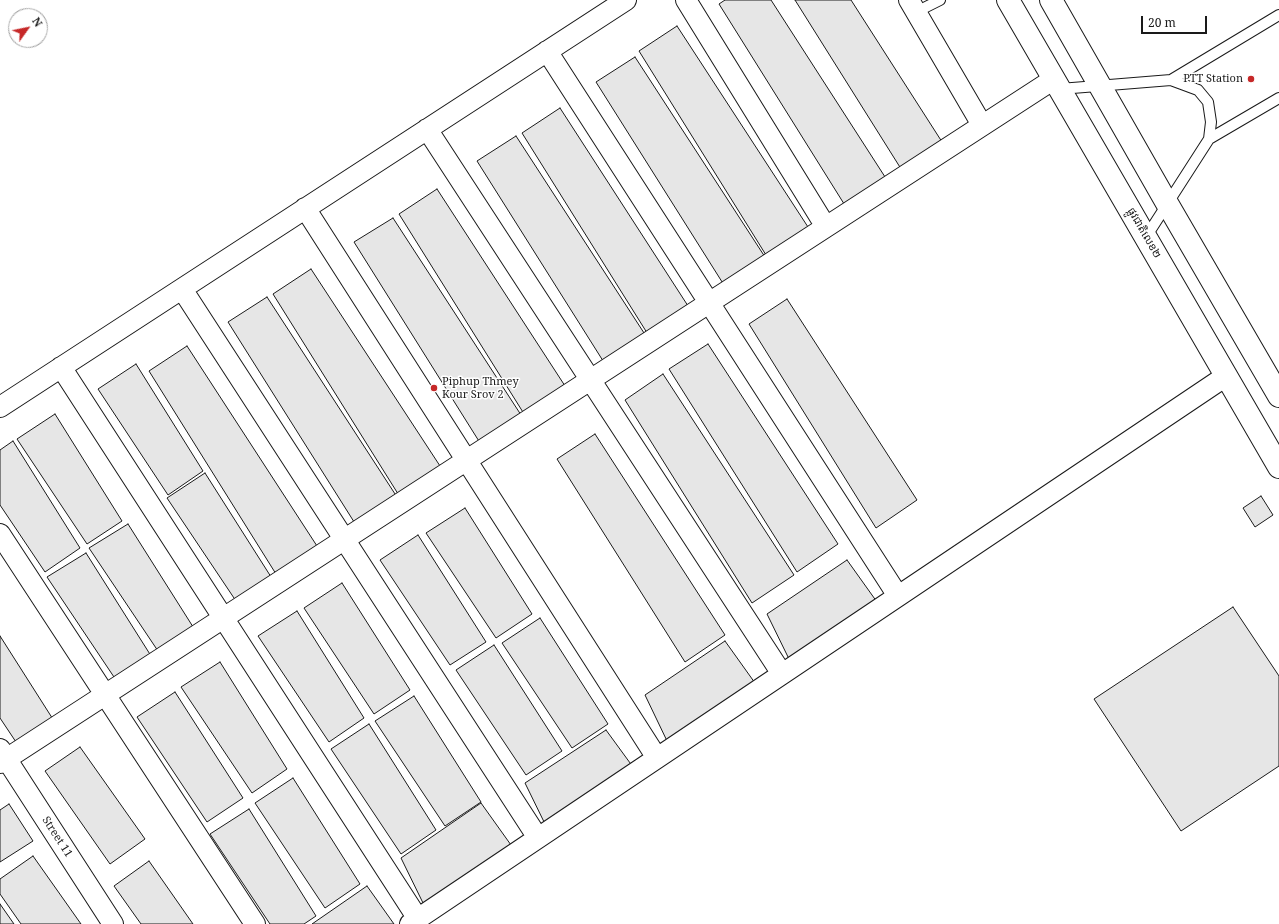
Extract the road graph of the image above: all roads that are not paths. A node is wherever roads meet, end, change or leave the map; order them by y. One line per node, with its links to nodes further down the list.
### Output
1 (626, 0): 8 (street)
2 (686, 0): 18 (street)
3 (940, 0): 6 (lane)
4 (1008, 0): 10 (highway, ផ្លូវជាតិលេខ២)
5 (1051, 0): 11 (highway)
6 (913, 6): 13 (street)
7 (1279, 15): 9 (lane)
8 (547, 51): 14 (street); 21 (street)
9 (1171, 80): 11 (lane); 15 (lane)
10 (1057, 84): 11 (lane); 13 (street); 19 (highway, ផ្លូវជាតិលេខ២)
11 (1100, 85): 16 (highway)
12 (1279, 98): 15 (lane)
13 (982, 125): 18 (street)
14 (427, 129): 17 (street); 24 (street)
15 (1210, 139): 16 (lane)
16 (1168, 205): 19 (lane); 25 (highway)
17 (305, 208): 20 (street); 27 (street)
18 (826, 226): 21 (street)
19 (1146, 237): 23 (highway, ផ្លូវជាតិលេខ២)
20 (182, 289): 22 (street); 30 (street)
21 (709, 302): 24 (street); 31 (street)
22 (61, 367): 26 (street); 32 (street)
23 (1226, 376): 28 (highway, ផ្លូវជាតិលេខ២); 31 (street)
24 (590, 380): 27 (street); 33 (street)
25 (1279, 396)
26 (0, 407)
27 (466, 460): 30 (street); 36 (street)
28 (1279, 467)
29 (0, 534): 34 (street)
30 (344, 540): 32 (street); 37 (street)
31 (898, 596): 33 (street)
32 (224, 618): 34 (street); 38 (street)
33 (782, 674): 36 (street)
34 (105, 695): 35 (street); 40 (street)
35 (2, 757): 39 (street, Street 11)
36 (657, 758): 37 (street)
37 (538, 838): 38 (street)
38 (414, 921)
39 (113, 924)
40 (255, 924)

